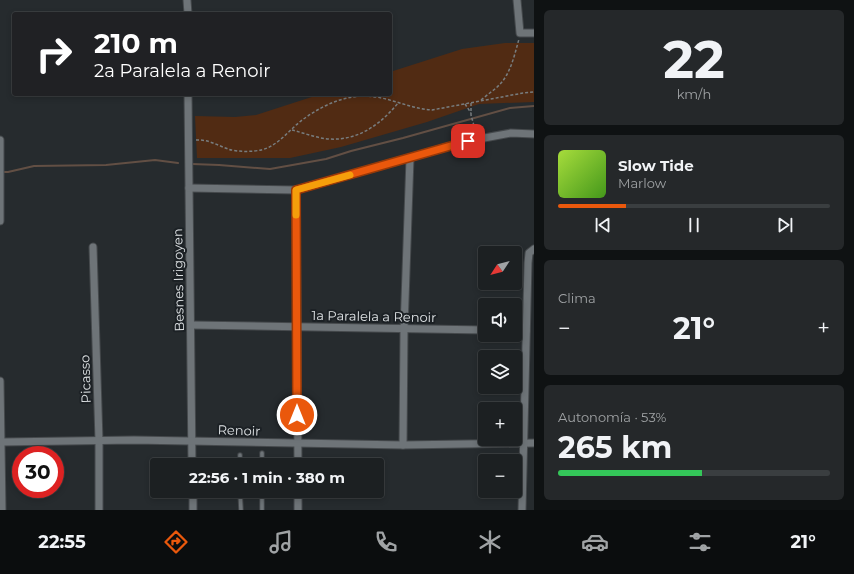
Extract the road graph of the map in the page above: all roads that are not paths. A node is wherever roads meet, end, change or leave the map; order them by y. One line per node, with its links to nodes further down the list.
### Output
1 (187, 0): 3 (street)
2 (517, 0): 4 (street)
3 (188, 12)
4 (534, 33)
5 (188, 96): 12 (street, Besnes Irigoyen)
6 (534, 134): 9 (street)
7 (0, 140): 8 (street)
8 (0, 154): 10 (street)
9 (410, 158): 13 (street); 19 (street)
10 (1, 163): 11 (street)
11 (0, 178): 14 (street)
12 (189, 188): 13 (street); 17 (street, Besnes Irigoyen)
13 (296, 190): 18 (street)
14 (0, 220)
15 (94, 247): 24 (street, Picasso)
16 (532, 250): 22 (street)
17 (191, 325): 18 (street, 1a Paralela a Renoir); 25 (street, Besnes Irigoyen)
18 (297, 327): 19 (street, 1a Paralela a Renoir); 29 (street)
19 (404, 329): 20 (street, 1a Paralela a Renoir); 31 (street)
20 (478, 330)
21 (522, 331): 22 (street)
22 (526, 331): 27 (street)
23 (0, 381): 26 (street)
24 (99, 440): 25 (street, Renoir); 26 (street, Renoir); 42 (street, Picasso)
25 (192, 440): 29 (street, Renoir); 34 (street, Besnes Irigoyen)
26 (2, 442): 41 (street)
27 (522, 443): 28 (street, Renoir)
28 (534, 443)
29 (298, 444): 31 (street, Renoir); 36 (street)
30 (478, 444): 31 (street, Renoir)
31 (403, 445)
32 (522, 446): 47 (street)
33 (262, 453): 35 (lane)
34 (192, 458)
35 (262, 458)
36 (298, 458)
37 (193, 498): 43 (street)
38 (240, 498): 44 (lane)
39 (262, 498): 45 (lane)
40 (298, 498): 46 (street)
41 (2, 510)
42 (99, 510)
43 (193, 510)
44 (241, 510)
45 (262, 510)
46 (298, 510)
47 (522, 510)

